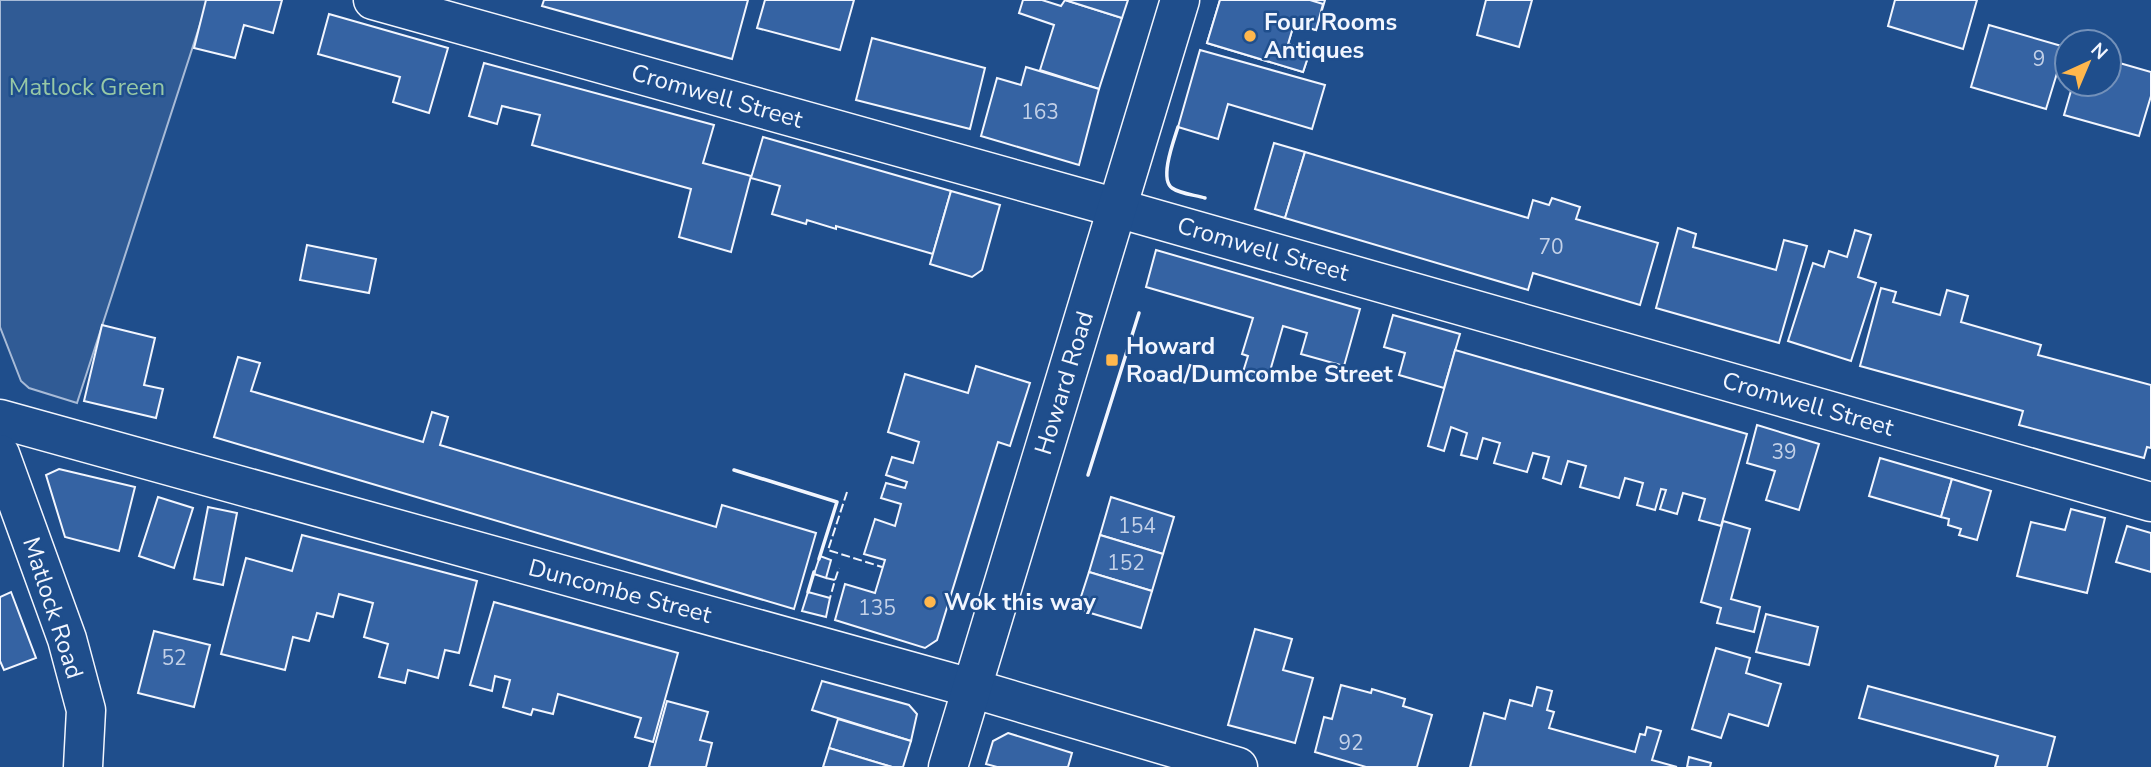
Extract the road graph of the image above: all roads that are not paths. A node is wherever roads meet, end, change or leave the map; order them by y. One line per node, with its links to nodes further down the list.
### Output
1 (373, 0): 3 (street, Cromwell Street)
2 (1180, 0): 3 (street, Howard Road)
3 (1117, 208): 6 (street, Cromwell Street); 7 (street, Howard Road)
4 (0, 419): 7 (street, Duncombe Street)
5 (0, 454): 8 (street, Matlock Road)
6 (2151, 502)
7 (971, 688): 9 (street, Howard Road); 10 (street, Duncombe Street)
8 (83, 767)
9 (948, 767)
10 (1238, 767)

